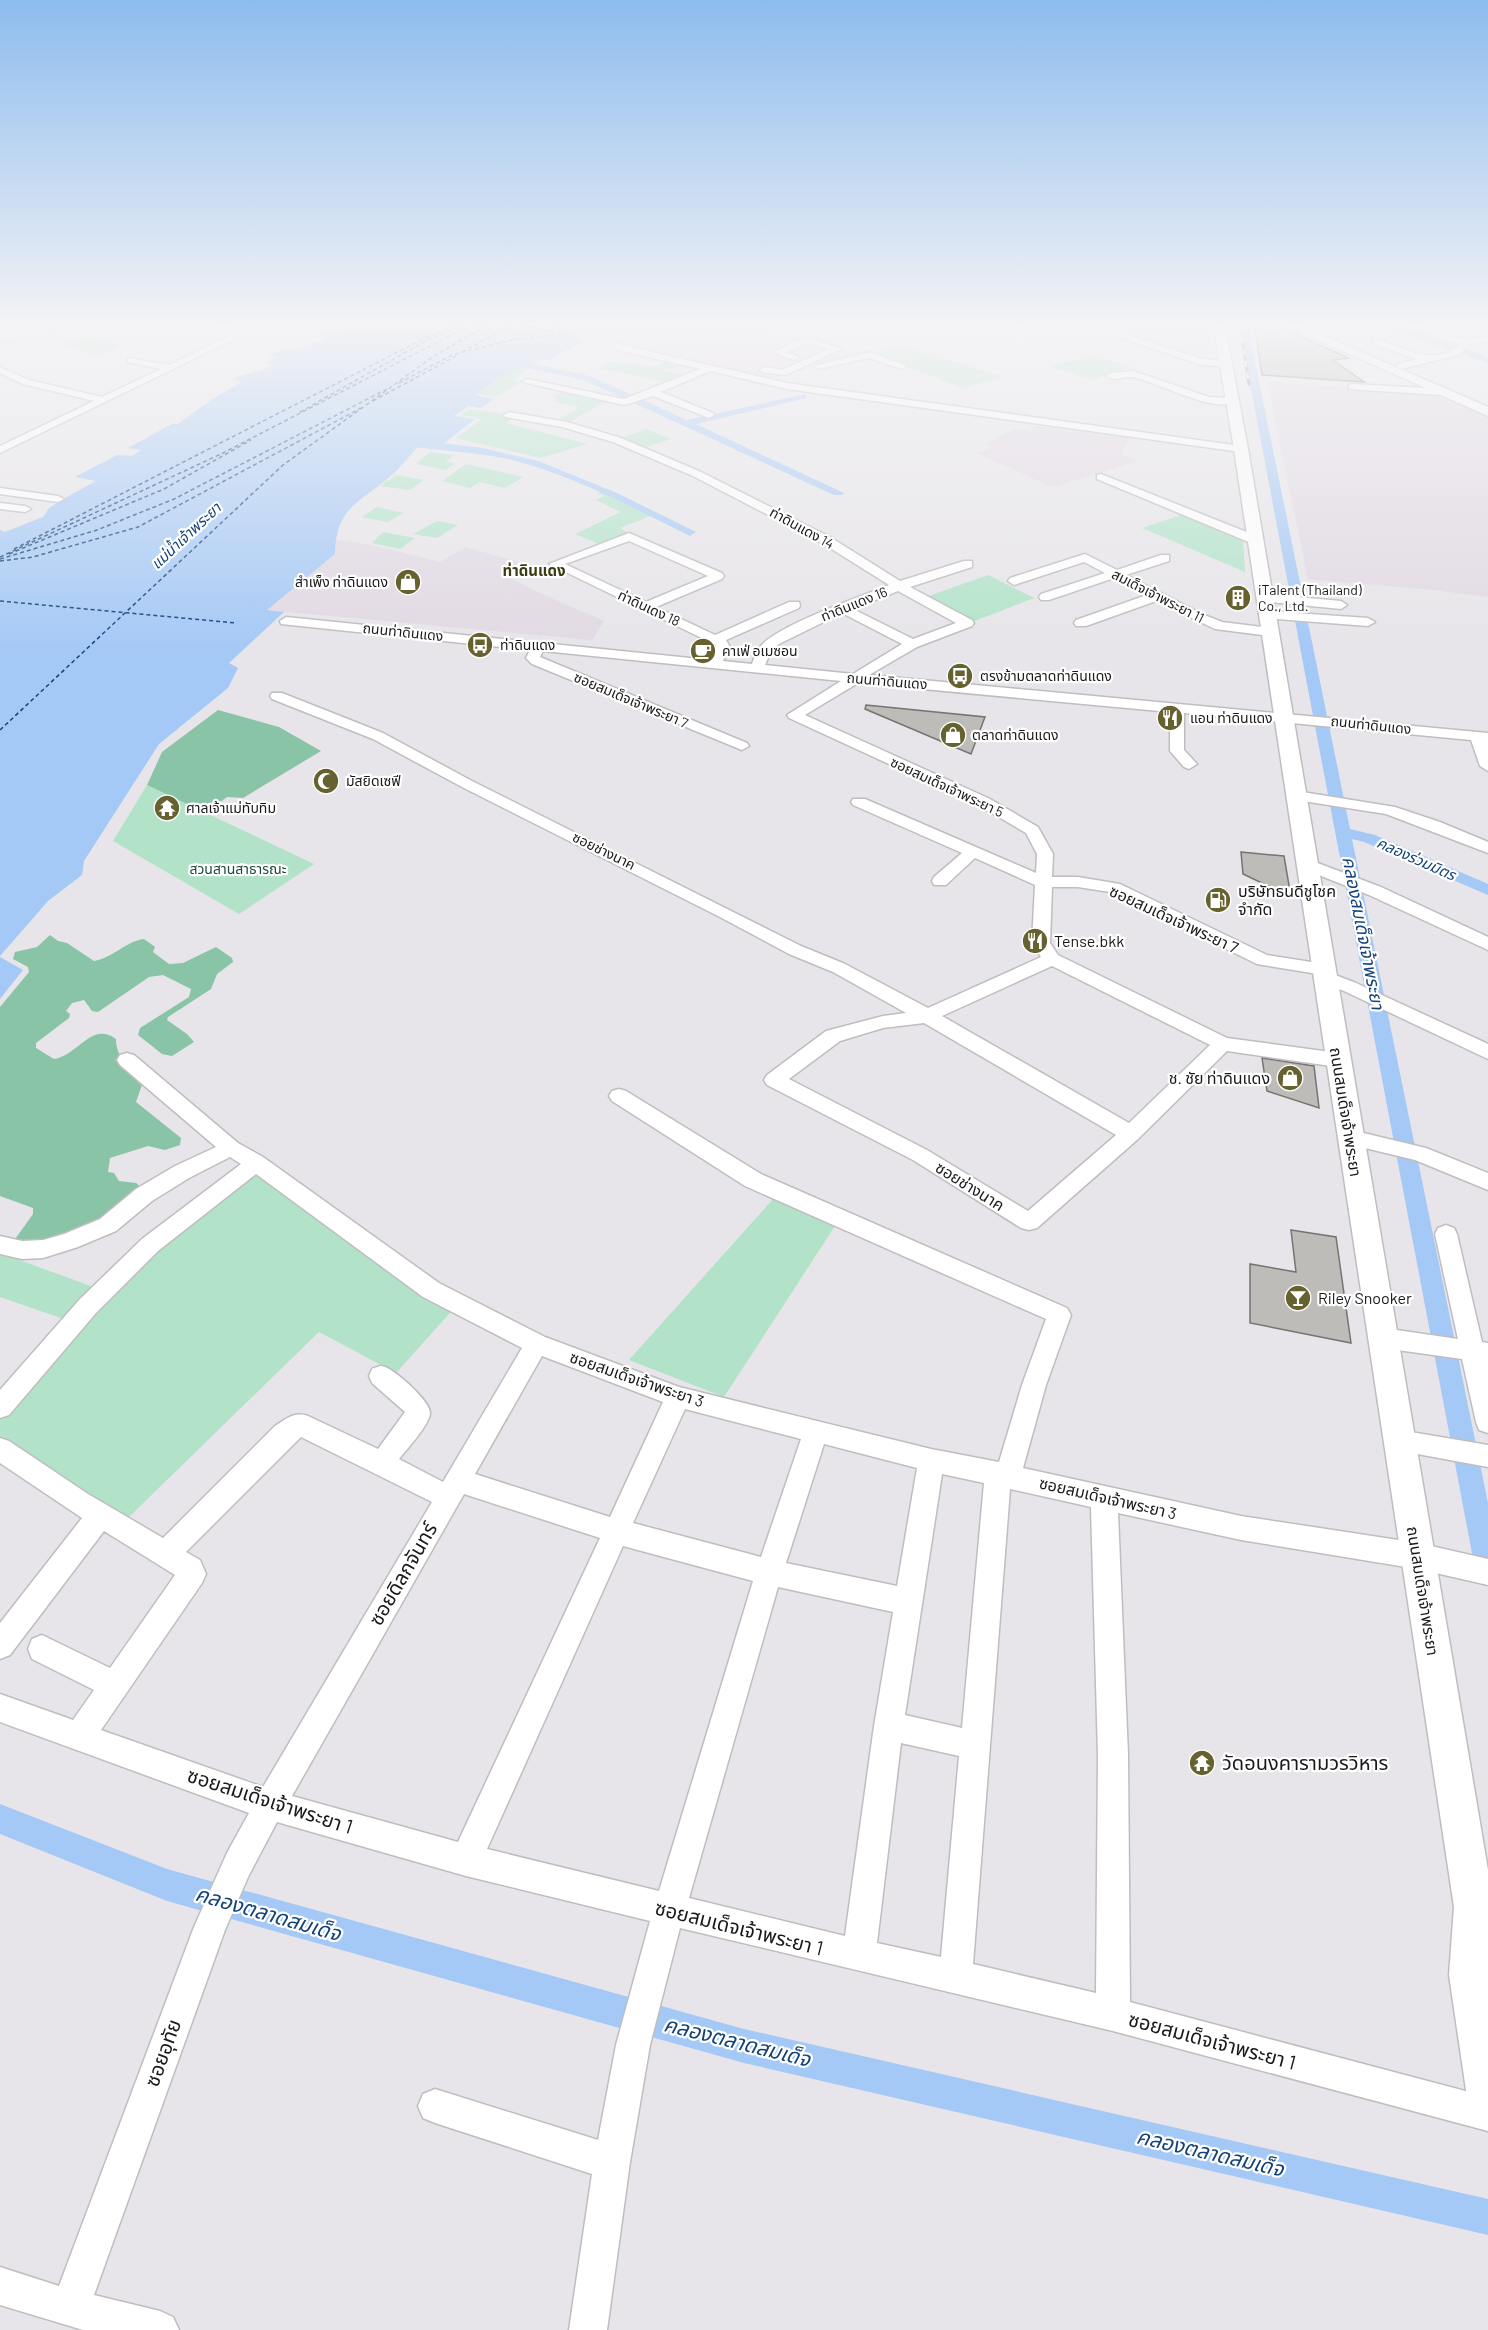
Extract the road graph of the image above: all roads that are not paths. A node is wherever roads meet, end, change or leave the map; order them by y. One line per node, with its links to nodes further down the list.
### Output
1 (39, 431): 6 (street)
2 (581, 431): 17 (street, ท่าดินแดง 14)
3 (1108, 431): 5 (street)
4 (1238, 431): 5 (main road, ถนนสมเด็จเจ้าพระยา)
5 (1241, 449): 12 (main road, ถนนสมเด็จเจ้าพระยา)
6 (0, 450)
7 (1101, 477): 12 (street)
8 (0, 491): 9 (street)
9 (58, 499)
10 (0, 506): 11 (street)
11 (26, 509)
12 (1255, 540): 20 (main road, ถนนสมเด็จเจ้าพระยา)
13 (1165, 558): 15 (street)
14 (968, 564): 17 (street, ท่าดินแดง 16)
15 (1115, 574): 16 (street, สมเด็จเจ้าพระยา 11); 18 (street, สมเด็จเจ้าพระยา 11); 19 (street)
16 (1014, 581)
17 (899, 586): 24 (street, ท่าดินแดง 16); 31 (street, ท่าดินแดง 14)
18 (1157, 596): 28 (street); 29 (street, สมเด็จเจ้าพระยา 11)
19 (1045, 597)
20 (1264, 598): 22 (street); 25 (main road, ถนนสมเด็จเจ้าพระยา)
21 (794, 605): 30 (street)
22 (1341, 605)
23 (646, 607): 23 (street, ท่าดินเดง 18); 30 (street, ท่าดินเดง 18)
24 (842, 608): 31 (street); 34 (street, ท่าดินแดง 16)
25 (1267, 615): 27 (street); 29 (main road, ถนนสมเด็จเจ้าพระยา)
26 (286, 621): 32 (street, ถนนท่าดินแดง)
27 (1368, 622)
28 (1081, 623)
29 (1270, 632): 39 (main road, ถนนสมเด็จเจ้าพระยา)
30 (715, 640): 33 (street)
31 (912, 644): 35 (street, ท่าดินแดง 14)
32 (539, 646): 33 (street, ถนนท่าดินแดง); 41 (street, ซอยสมเด็จเจ้าพระยา 7)
33 (715, 663): 34 (street, ถนนท่าดินแดง)
34 (757, 667): 35 (street, ถนนท่าดินแดง)
35 (852, 678): 37 (street, ถนนท่าดินแดง); 38 (street, ท่าดินแดง 14)
36 (277, 696): 54 (street, ซอยช่างนาค)
37 (1177, 707): 39 (street, ถนนท่าดินแดง); 42 (street)
38 (794, 716): 50 (street, ซอยสมเด็จเจ้าพระยา 5)
39 (1293, 717): 40 (street, ถนนท่าดินแดง); 44 (main road, ถนนสมเด็จเจ้าพระยา)
40 (1482, 736): 43 (street)
41 (742, 746)
42 (1190, 764)
43 (1488, 766)
44 (1306, 797): 46 (street); 48 (main road, ถนนสมเด็จเจ้าพระยา)
45 (859, 802): 47 (street, ซอยสมเด็จเจ้าพระยา 7)
46 (1488, 848)
47 (974, 851): 49 (street); 50 (street, ซอยสมเด็จเจ้าพระยา 7)
48 (1306, 864): 51 (street); 53 (main road, ถนนสมเด็จเจ้าพระยา)
49 (940, 881)
50 (1043, 882): 52 (street, ซอยสมเด็จเจ้าพระยา 5); 53 (street, ซอยสมเด็จเจ้าพระยา 7)
51 (1488, 944)
52 (1052, 959): 54 (street, ซอยช่างนาค); 55 (street)
53 (1333, 978): 56 (street, ซอยสมเด็จเจ้าพระยา 7); 58 (main road, ถนนสมเด็จเจ้าพระยา)
54 (927, 1016): 60 (street, ซอยช่างนาค); 60 (street, ซอยช่างนาค)
55 (1223, 1044): 58 (street); 60 (street)
56 (1488, 1053)
57 (127, 1060): 62 (street, ซอยสมเด็จเจ้าพระยา 3)
58 (1338, 1060): 61 (main road, ถนนสมเด็จเจ้าพระยา)
59 (620, 1096): 80 (street)
60 (1131, 1134)
61 (1351, 1138): 64 (street); 67 (main road, ถนนสมเด็จเจ้าพระยา)
62 (231, 1148): 63 (street, ซอยสมเด็จเจ้าพระยา 3); 66 (street)
63 (256, 1163): 68 (street, ซอยสมเด็จเจ้าพระยา 3); 72 (street)
64 (1488, 1182)
65 (1446, 1234): 69 (street)
66 (0, 1245)
67 (1383, 1338): 69 (street); 75 (main road, ถนนสมเด็จเจ้าพระยา)
68 (537, 1344): 71 (street, ซอยสมเด็จเจ้าพระยา 3); 81 (street, ซอยดิลกจันทร์)
69 (1472, 1351): 73 (street)
70 (381, 1377): 79 (street)
71 (678, 1397): 74 (street, ซอยสมเด็จเจ้าพระยา 3); 84 (street)
72 (0, 1407)
73 (1488, 1422)
74 (816, 1432): 78 (street, ซอยสมเด็จเจ้าพระยา 3); 88 (street)
75 (1399, 1441): 77 (street); 86 (main road, ถนนสมเด็จเจ้าพระยา)
76 (0, 1449): 83 (street)
77 (1483, 1455)
78 (932, 1460): 80 (street, ซอยสมเด็จเจ้าพระยา 3); 89 (street)
79 (382, 1462): 81 (street); 85 (street)
80 (1003, 1474): 82 (street, ซอยสมเด็จเจ้าพระยา 3); 96 (street)
81 (453, 1488): 84 (street); 97 (street, ซอยดิลกจันทร์)
82 (1104, 1497): 86 (street, ซอยสมเด็จเจ้าพระยา 3); 104 (street)
83 (101, 1515): 85 (street); 90 (street)
84 (615, 1531): 88 (street); 98 (street)
85 (165, 1554): 92 (street)
86 (1418, 1556): 87 (street, ซอยสมเด็จเจ้าพระยา 3); 99 (main road, ถนนสมเด็จเจ้าพระยา)
87 (1477, 1570)
88 (769, 1572): 89 (street); 100 (street)
89 (909, 1602): 94 (street)
90 (0, 1645)
91 (42, 1649): 92 (street)
92 (114, 1685): 95 (street)
93 (0, 1708): 95 (street, ซอยสมเด็จเจ้าพระยา 1)
94 (889, 1726): 96 (street); 102 (street)
95 (80, 1736): 97 (street, ซอยสมเด็จเจ้าพระยา 1)
96 (974, 1745): 103 (street)
97 (270, 1805): 98 (street, ซอยสมเด็จเจ้าพระยา 1); 110 (street, ซอยอุทัย)
98 (466, 1860): 100 (street, ซอยสมเด็จเจ้าพระยา 1)
99 (1473, 1902): 101 (main road, ถนนสมเด็จเจ้าพระยา); 105 (main road, ถนนสมเด็จเจ้าพระยา)
100 (669, 1911): 102 (street, ซอยสมเด็จเจ้าพระยา 1); 108 (street)
101 (1488, 1941)
102 (859, 1956): 103 (street, ซอยสมเด็จเจ้าพระยา 1)
103 (956, 1976): 104 (street, ซอยสมเด็จเจ้าพระยา 1)
104 (1113, 2014): 107 (street, ซอยสมเด็จเจ้าพระยา 1)
105 (1488, 2090)
106 (435, 2106): 108 (street)
107 (1488, 2114)
108 (612, 2162): 112 (street)
109 (0, 2286): 110 (street)
110 (70, 2307): 111 (street)
111 (160, 2330)
112 (588, 2330)

